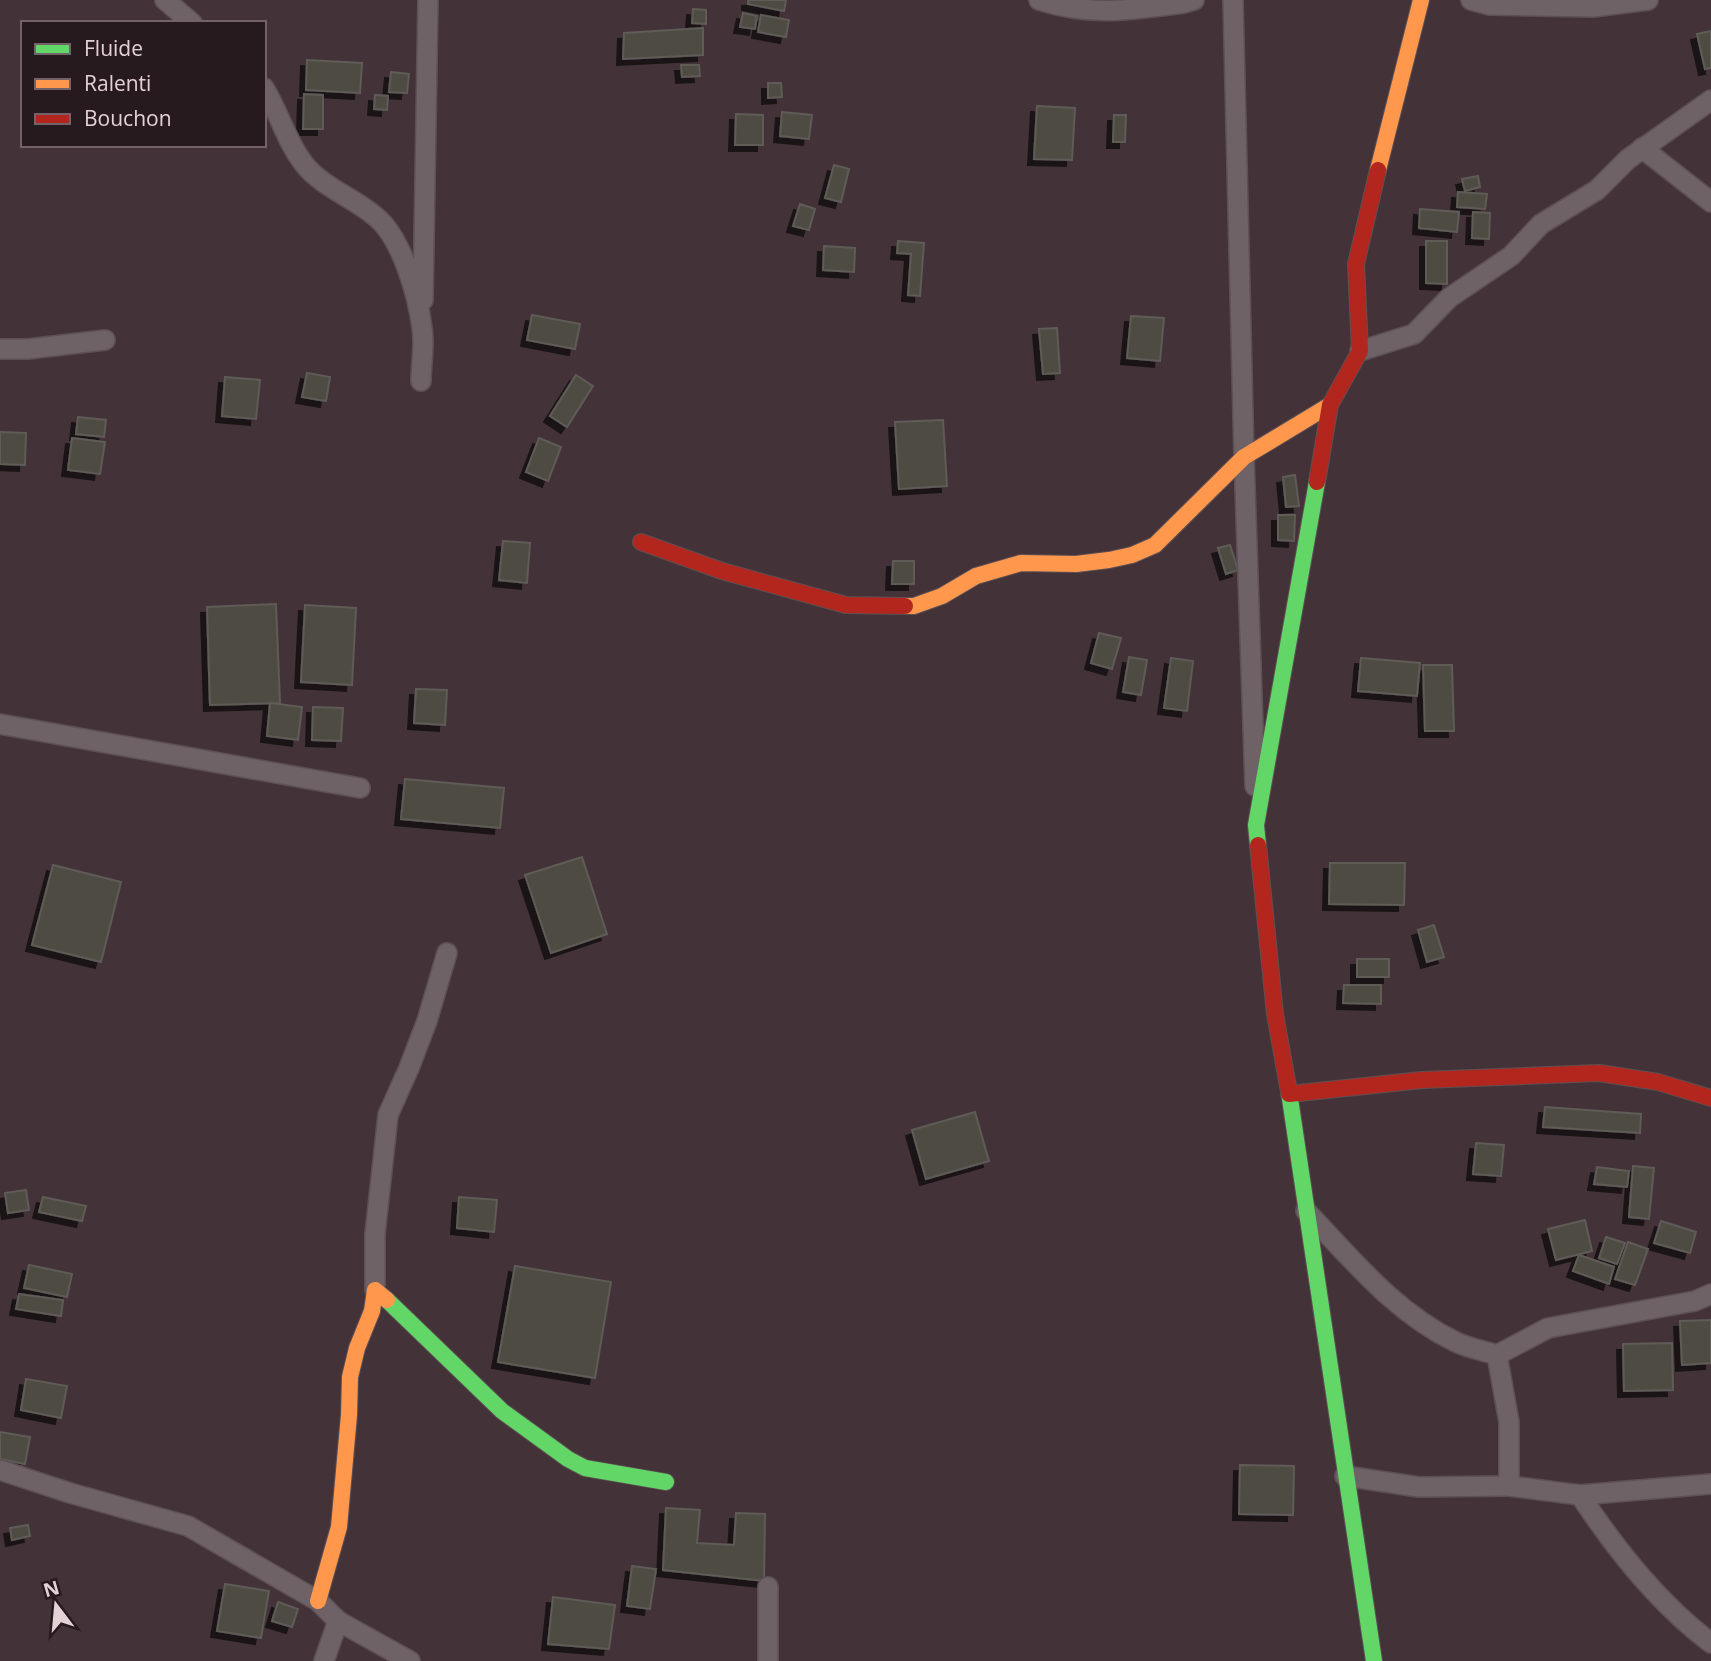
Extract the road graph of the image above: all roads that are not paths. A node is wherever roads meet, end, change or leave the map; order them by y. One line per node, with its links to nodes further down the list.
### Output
1 (165, 0): 9 (street)
2 (428, 0): 14 (street)
3 (1039, 0): 4 (street)
4 (1194, 0)
5 (1233, 0): 20 (street)
6 (1422, 0): 17 (street)
7 (1471, 0): 8 (street)
8 (1648, 0)
9 (190, 21)
10 (266, 92): 14 (street)
11 (1711, 100): 12 (street)
12 (1642, 148): 13 (street); 17 (street)
13 (1711, 202)
14 (422, 329): 18 (street)
15 (105, 340): 16 (street)
16 (0, 349)
17 (1360, 351): 19 (street)
18 (421, 381)
19 (1330, 405): 20 (street); 24 (street)
20 (1244, 457): 21 (street); 24 (street)
21 (640, 542)
22 (0, 724): 23 (street)
23 (360, 788)
24 (1256, 825): 26 (street)
25 (447, 953): 29 (street)
26 (1289, 1094): 27 (street); 28 (street)
27 (1711, 1098)
28 (1305, 1210): 31 (street); 33 (street)
29 (375, 1290): 34 (street); 39 (street)
30 (1711, 1294): 31 (street)
31 (1497, 1355): 36 (street)
32 (0, 1470): 39 (street)
33 (1345, 1476): 36 (street); 45 (street)
34 (666, 1482)
35 (1711, 1484): 37 (street)
36 (1508, 1486): 37 (street)
37 (1580, 1495): 41 (street)
38 (768, 1587): 44 (street)
39 (318, 1601): 40 (street)
40 (338, 1621): 42 (street); 43 (street)
41 (1711, 1643)
42 (324, 1661)
43 (410, 1661)
44 (768, 1661)
45 (1374, 1661)

